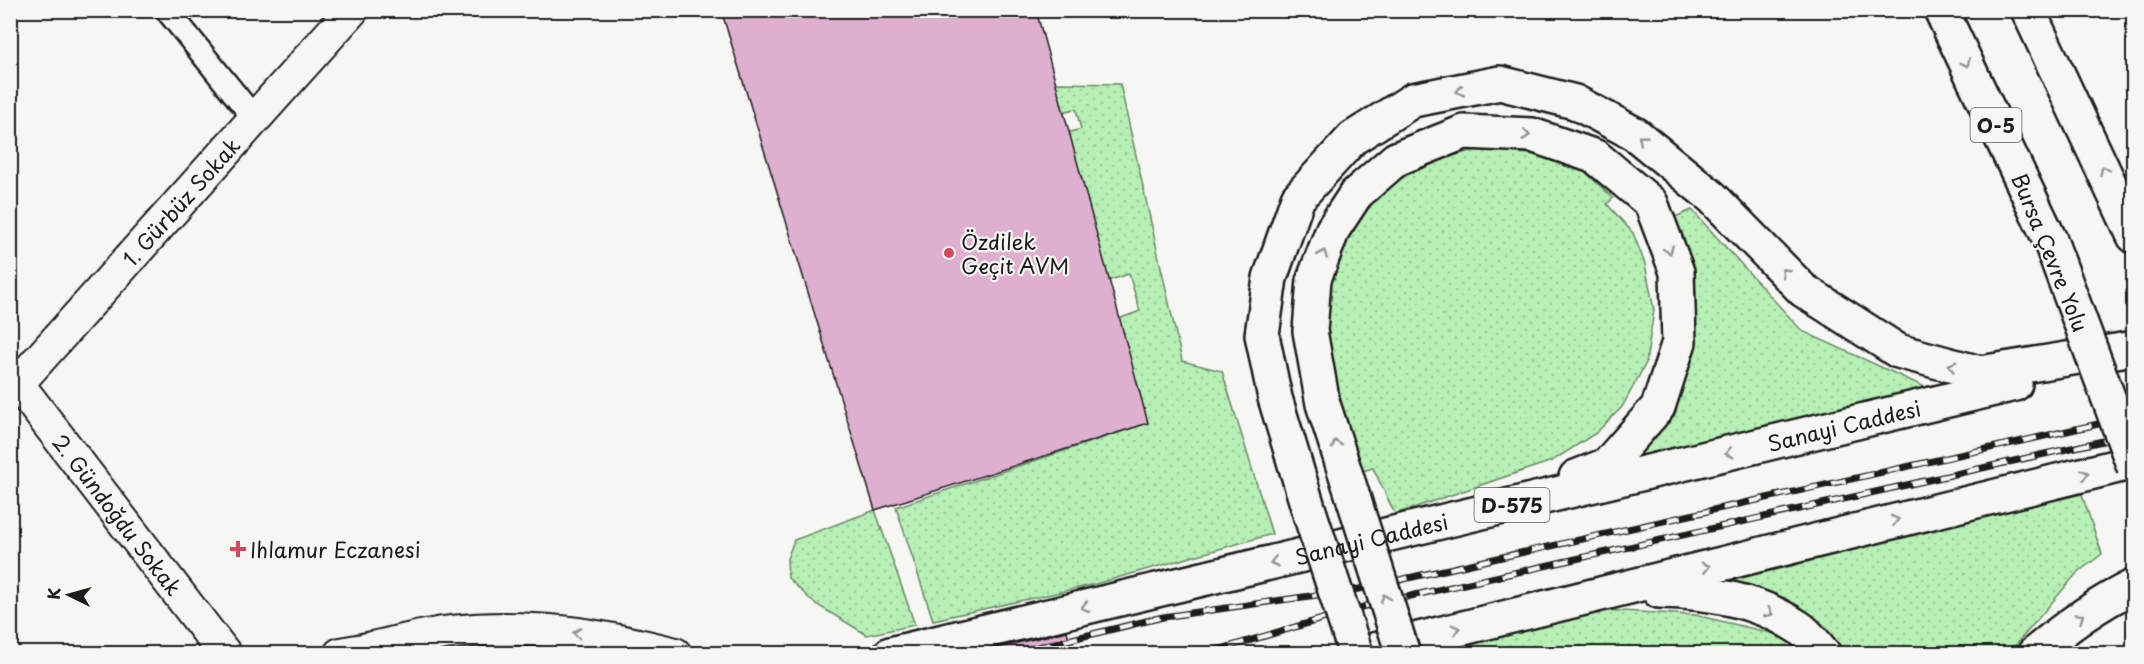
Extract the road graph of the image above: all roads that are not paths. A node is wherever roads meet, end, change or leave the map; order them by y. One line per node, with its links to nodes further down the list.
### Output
1 (167, 10): 5 (street)
2 (1941, 10): 10 (highway, Bursa Çevre Yolu / O-5, one-way to 10, bridge)
3 (2028, 10): 6 (highway, one-way to 3)
4 (343, 14): 5 (street, 1. Gürbüz Sokak)
5 (254, 118): 9 (street, 1. Gürbüz Sokak)
6 (2131, 230)
7 (2133, 348): 19 (highway, one-way to 19, bridge)
8 (2133, 356): 11 (highway, Sanayi Caddesi / D-575, one-way to 11)
9 (13, 383): 15 (street, 2. Gündoğdu Sokak)
10 (2133, 464): 13 (highway, one-way to 10)
11 (1486, 511): 18 (highway, Sanayi Caddesi / D-575, one-way to 18); 20 (highway, one-way to 11, bridge)
12 (2133, 586): 22 (highway, one-way to 12)
13 (1609, 591): 19 (highway, one-way to 13); 21 (highway, one-way to 21)
14 (370, 650): 16 (street); 17 (street, one-way to 14)
15 (225, 654)
16 (340, 654)
17 (675, 654)
18 (890, 654)
19 (1357, 654)
20 (1403, 654)
21 (1824, 654)
22 (2034, 654)

